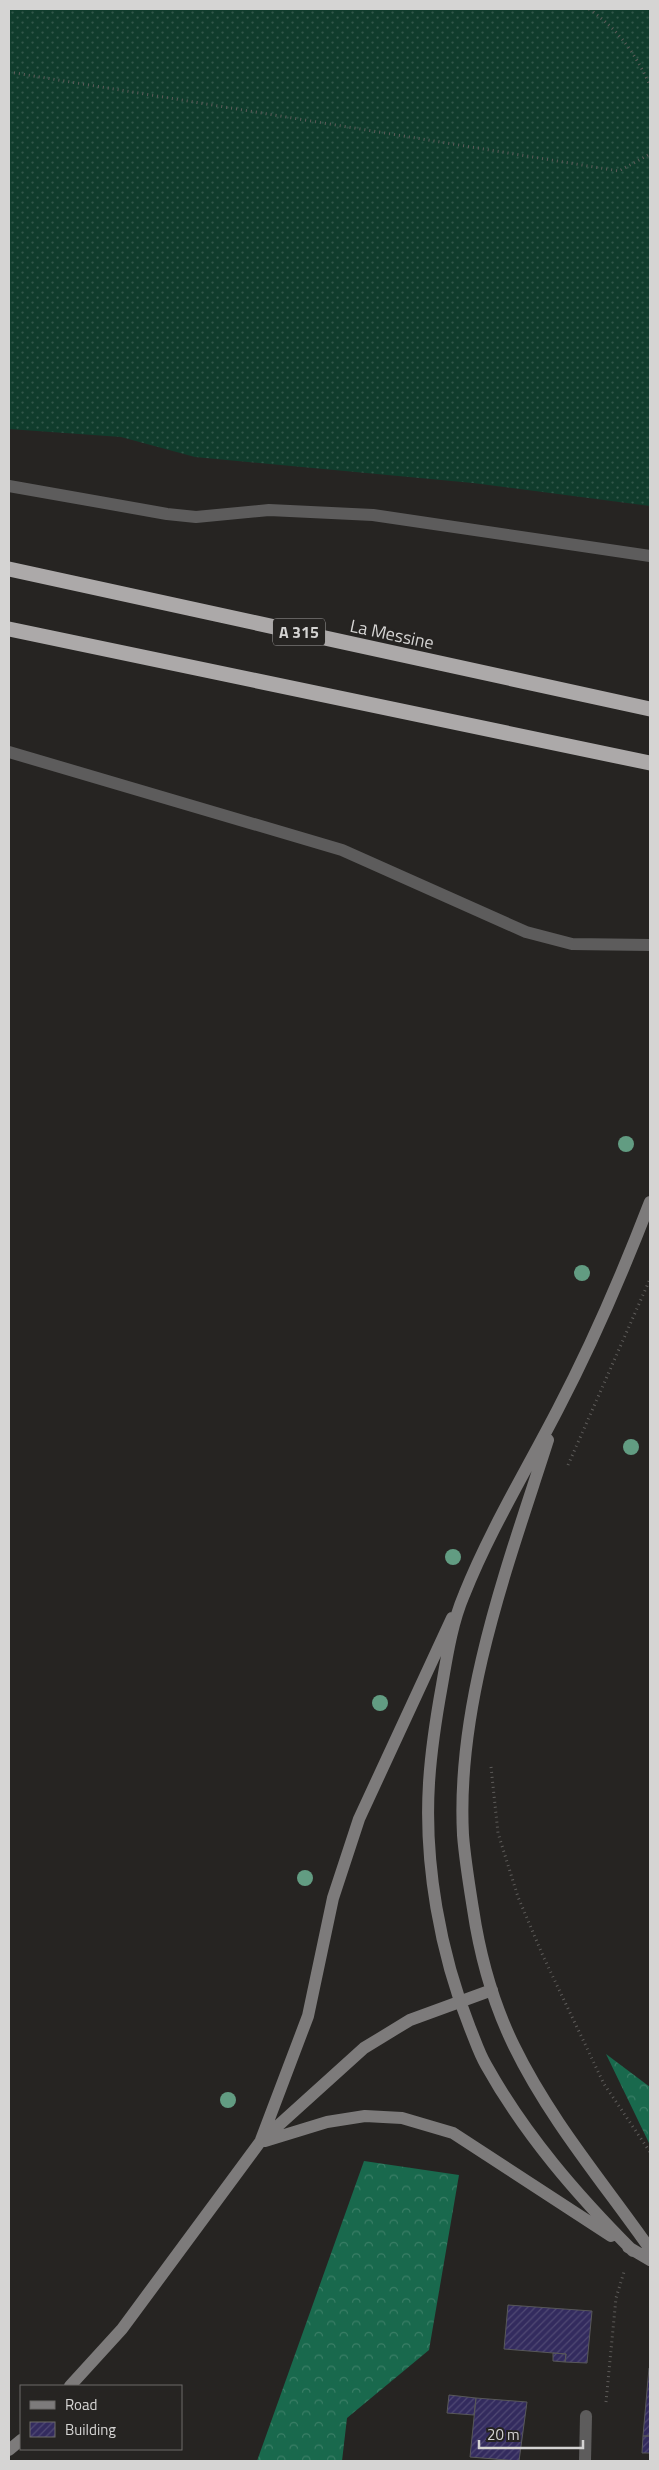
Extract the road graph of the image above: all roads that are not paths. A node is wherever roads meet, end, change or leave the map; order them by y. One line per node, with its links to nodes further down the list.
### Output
1 (9, 486): 2 (street)
2 (650, 556)
3 (9, 569): 5 (highway, La Messine / A 315)
4 (9, 629): 7 (highway)
5 (650, 708)
6 (9, 752): 8 (street)
7 (650, 763)
8 (650, 945)
9 (650, 1202): 10 (main road)
10 (559, 1407): 11 (main road); 12 (main road)
11 (462, 1598): 13 (main road); 14 (main road)
12 (492, 1990): 13 (main road); 15 (main road)
13 (459, 2000): 14 (main road); 16 (main road)
14 (260, 2142): 16 (main road); 18 (main road)
15 (650, 2249)
16 (633, 2251): 17 (main road)
17 (650, 2260)
18 (71, 2385)
19 (586, 2416): 22 (street)
20 (20, 2441): 21 (main road)
21 (9, 2450)
22 (585, 2461)

